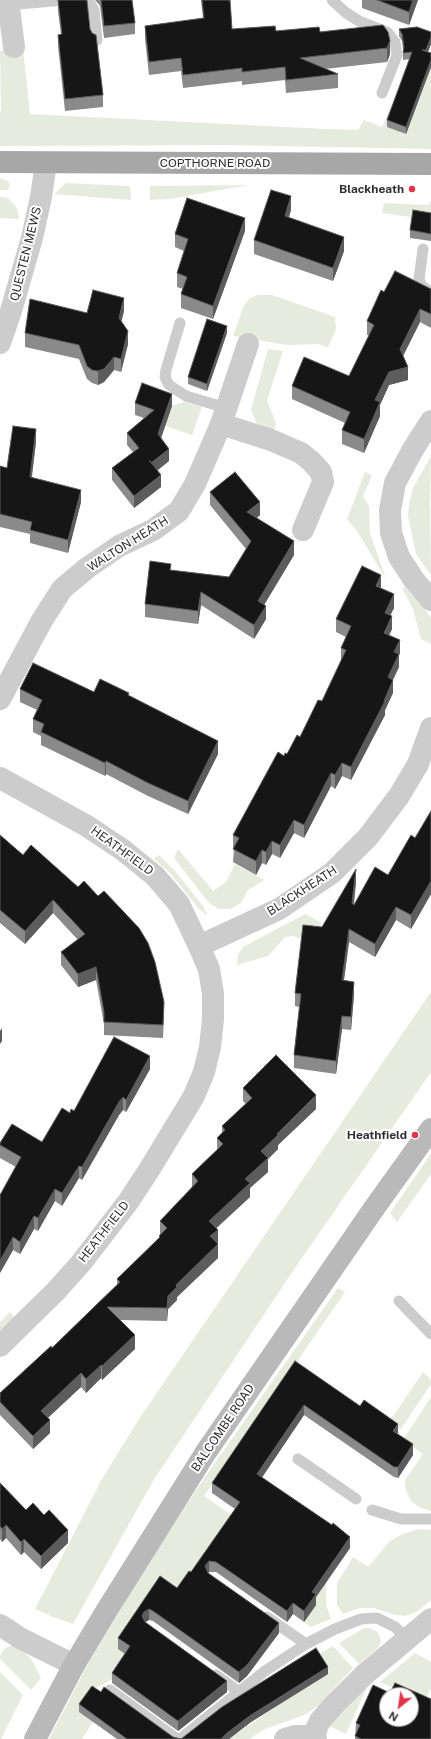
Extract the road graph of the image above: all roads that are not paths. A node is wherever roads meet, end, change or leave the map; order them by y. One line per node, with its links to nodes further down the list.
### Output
1 (64, 0): 4 (lane)
2 (86, 0): 5 (lane)
3 (332, 0): 7 (lane)
4 (8, 2): 6 (street)
5 (97, 40)
6 (14, 47)
7 (382, 93)
8 (0, 162): 9 (main road, COPTHORNE ROAD)
9 (46, 163): 10 (main road, COPTHORNE ROAD); 14 (street, QUESTEN MEWS)
10 (431, 164)
11 (423, 249): 12 (lane)
12 (431, 293)
13 (180, 323): 16 (lane)
14 (0, 343)
15 (248, 344): 16 (street, WALTON HEATH)
16 (223, 416): 18 (street); 20 (street, WALTON HEATH)
17 (431, 421): 19 (street)
18 (303, 530)
19 (431, 600)
20 (0, 699)
21 (430, 735): 23 (street, BLACKHEATH)
22 (0, 778): 23 (street, HEATHFIELD)
23 (200, 946): 27 (street, HEATHFIELD)
24 (431, 1129): 37 (main road, BALCOMBE ROAD)
25 (399, 1301): 26 (lane)
26 (431, 1334)
27 (0, 1346)
28 (298, 1460): 29 (lane)
29 (356, 1499)
30 (372, 1510): 31 (lane)
31 (431, 1518)
32 (256, 1609): 36 (lane)
33 (431, 1619): 35 (street)
34 (0, 1625): 37 (street)
35 (408, 1640): 36 (lane); 41 (street)
36 (306, 1644): 40 (lane)
37 (74, 1665): 42 (main road, BALCOMBE ROAD)
38 (206, 1668): 40 (lane)
39 (110, 1690): 43 (lane)
40 (238, 1691): 44 (lane)
41 (314, 1737): 45 (street)
42 (35, 1739)
43 (177, 1739)
44 (180, 1739)
45 (285, 1739)

